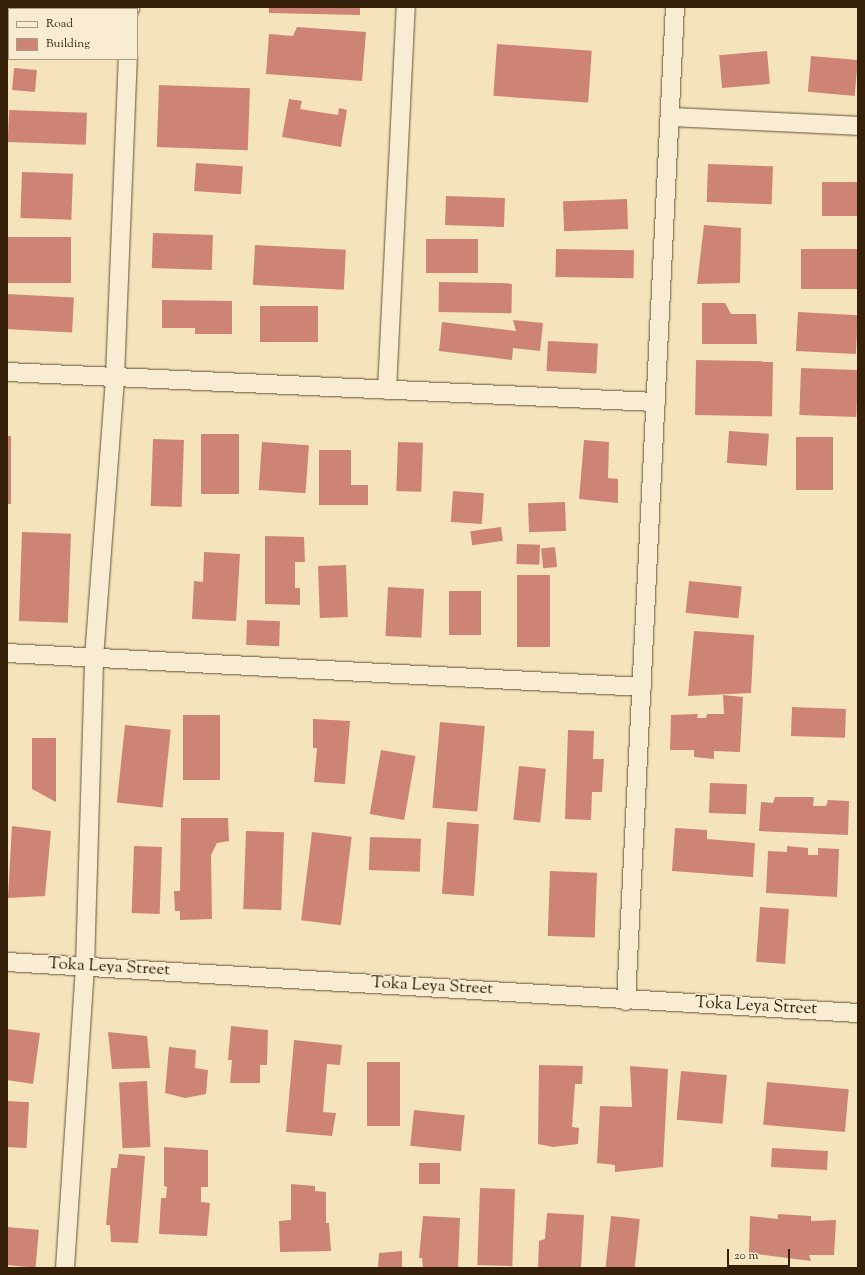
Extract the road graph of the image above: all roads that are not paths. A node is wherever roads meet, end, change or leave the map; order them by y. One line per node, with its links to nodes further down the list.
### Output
1 (406, 7): 8 (street)
2 (675, 7): 4 (street)
3 (128, 60): 7 (street)
4 (670, 117): 5 (street); 9 (street)
5 (858, 126)
6 (7, 372): 7 (street)
7 (115, 377): 8 (street); 11 (street)
8 (387, 390): 9 (street)
9 (656, 402): 12 (street)
10 (7, 653): 11 (street)
11 (94, 658): 12 (street); 14 (street)
12 (642, 688): 15 (street)
13 (7, 962): 14 (street, Toka Leya Street)
14 (85, 966): 15 (street, Toka Leya Street); 17 (street)
15 (626, 1001): 16 (street, Toka Leya Street)
16 (858, 1013)
17 (65, 1268)

